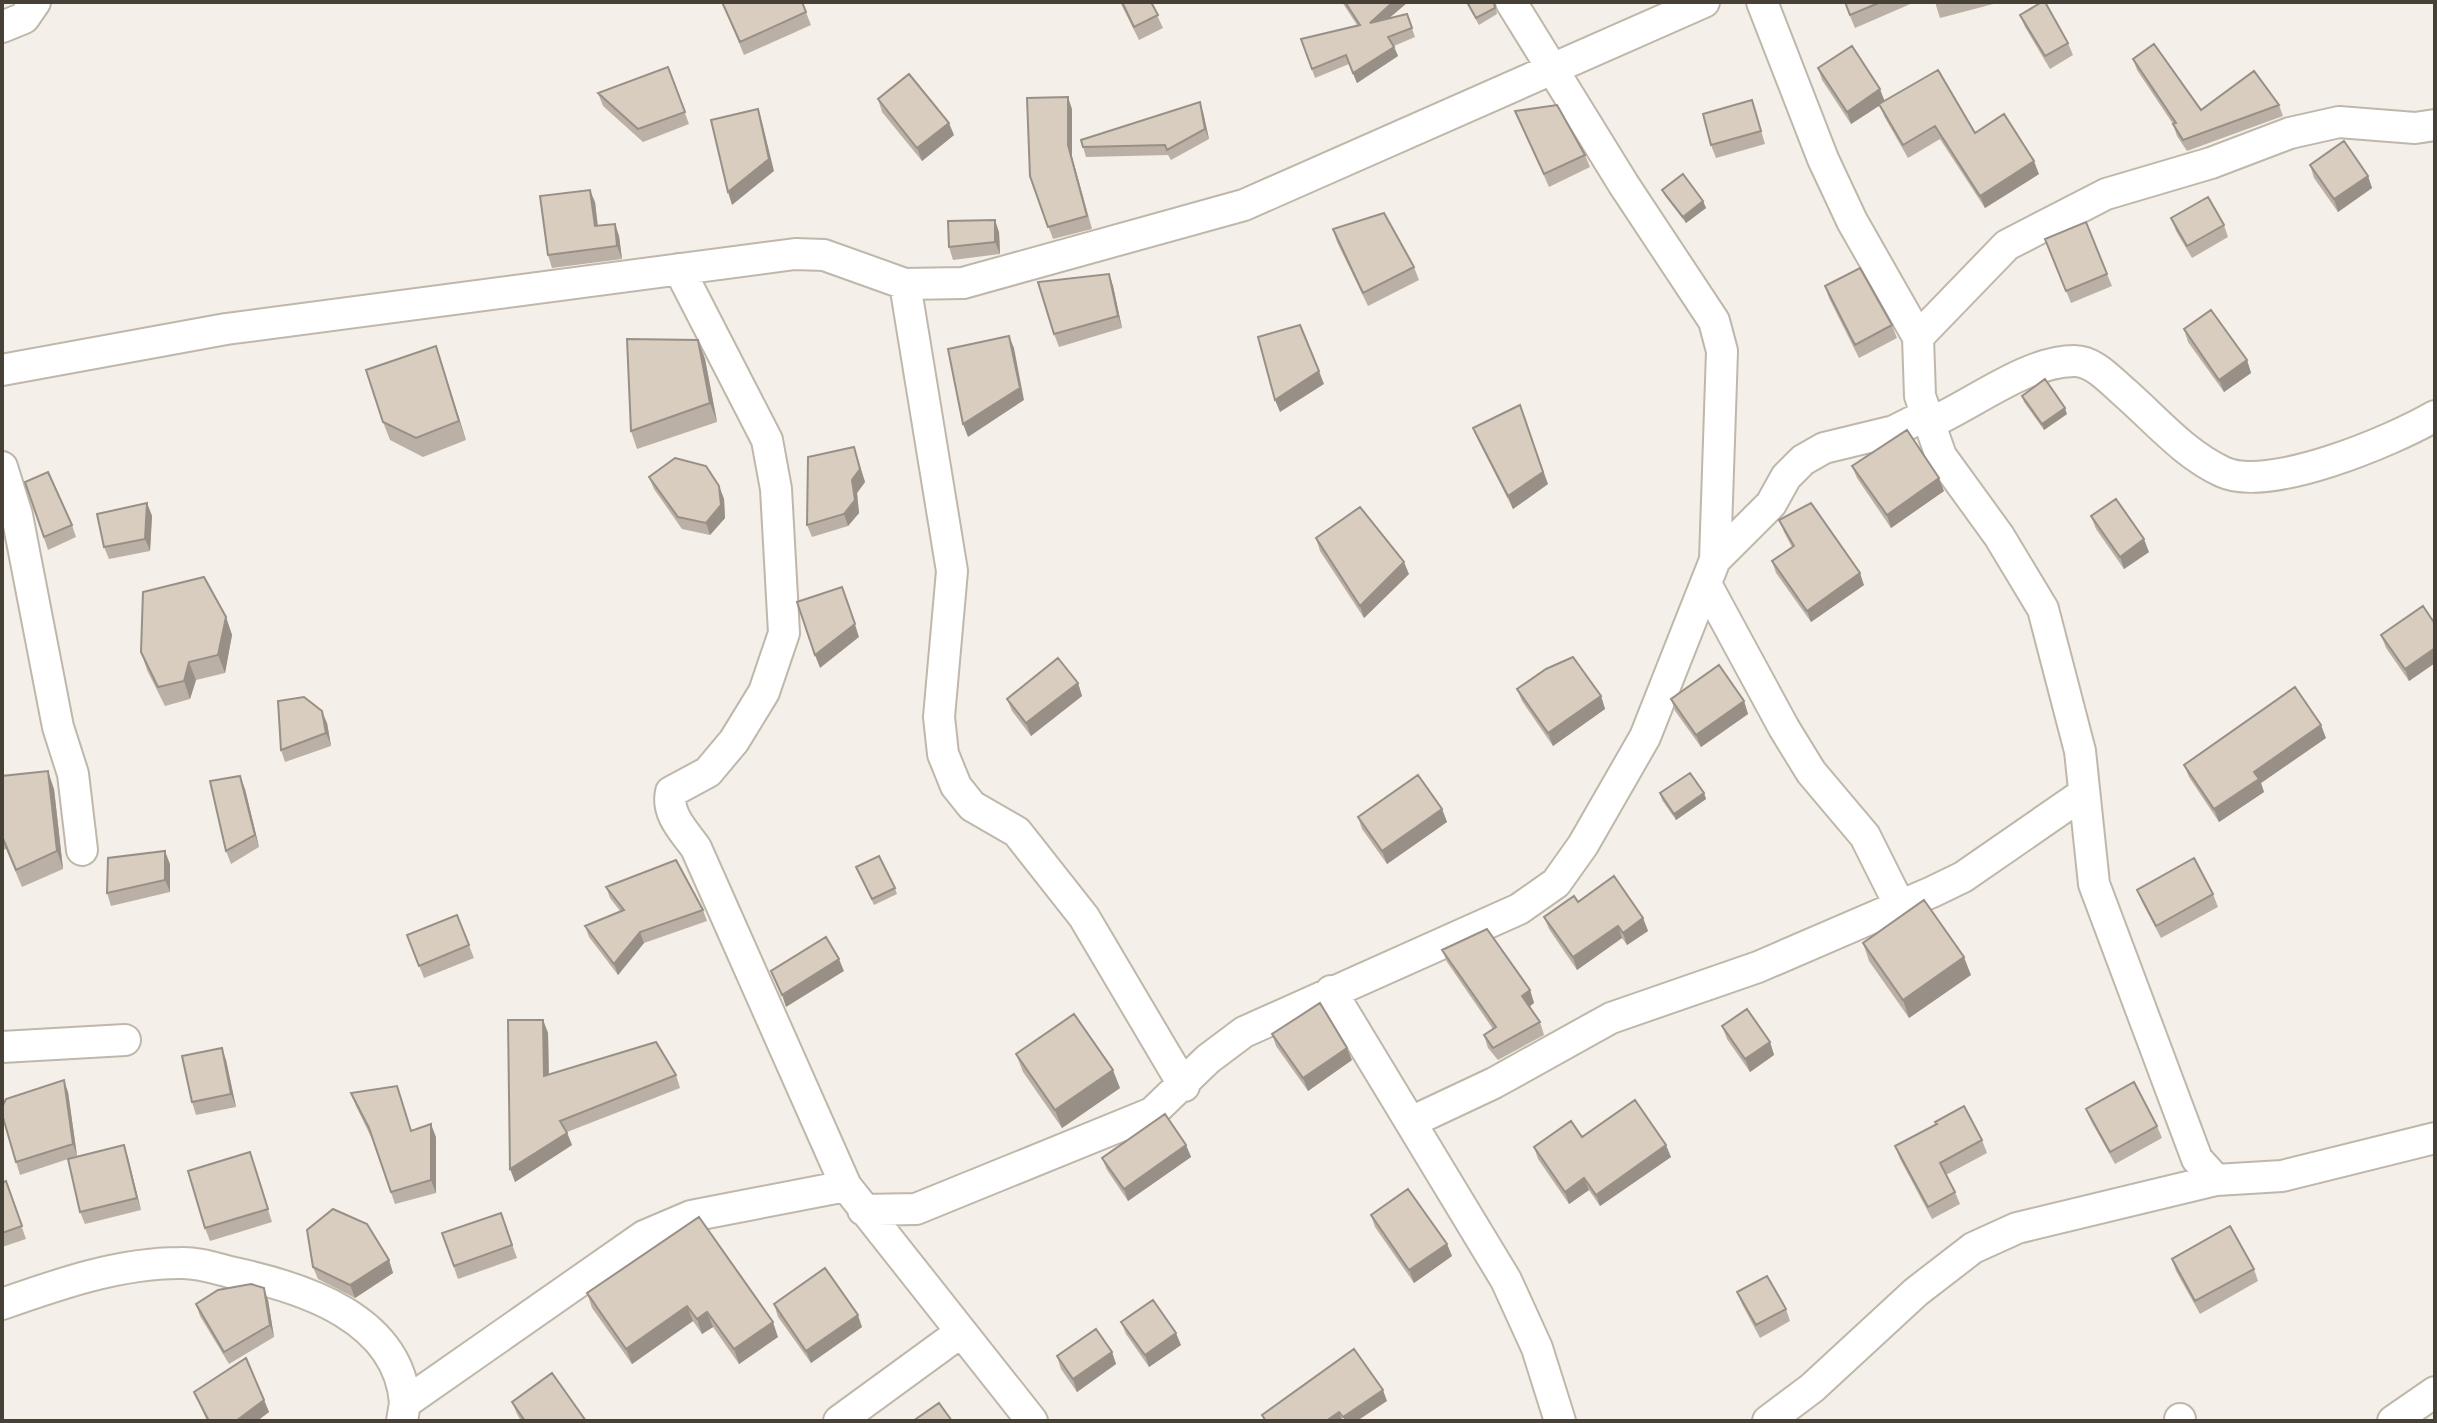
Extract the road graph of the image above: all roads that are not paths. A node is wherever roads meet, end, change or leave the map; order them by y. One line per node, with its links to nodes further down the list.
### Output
1 (35, 2): 5 (street)
2 (1511, 2): 6 (street)
3 (1704, 2): 6 (street)
4 (1762, 2): 10 (street)
5 (2, 27)
6 (1554, 67): 9 (street); 15 (street)
7 (2435, 125): 10 (street)
8 (679, 269): 9 (street); 11 (street); 26 (street)
9 (905, 284): 22 (street)
10 (1918, 337): 13 (street)
11 (2, 370)
12 (2435, 416): 13 (street)
13 (1928, 419): 15 (street); 16 (street)
14 (2, 467): 17 (street)
15 (1710, 572): 18 (street); 19 (street)
16 (2083, 794): 18 (street); 25 (street)
17 (82, 850)
18 (1900, 906): 23 (street)
19 (1331, 991): 22 (street); 23 (street)
20 (125, 1040): 21 (street)
21 (2, 1047)
22 (1184, 1086): 26 (street)
23 (1411, 1122): 33 (street)
24 (2434, 1140): 25 (street)
25 (2216, 1180): 34 (street)
26 (854, 1198): 28 (street); 30 (street)
27 (2, 1304): 30 (street)
28 (961, 1332): 31 (street); 32 (street)
29 (2435, 1392): 35 (street)
30 (404, 1412)
31 (839, 1421)
32 (1032, 1421)
33 (1560, 1421)
34 (1768, 1421)
35 (2393, 1421)

